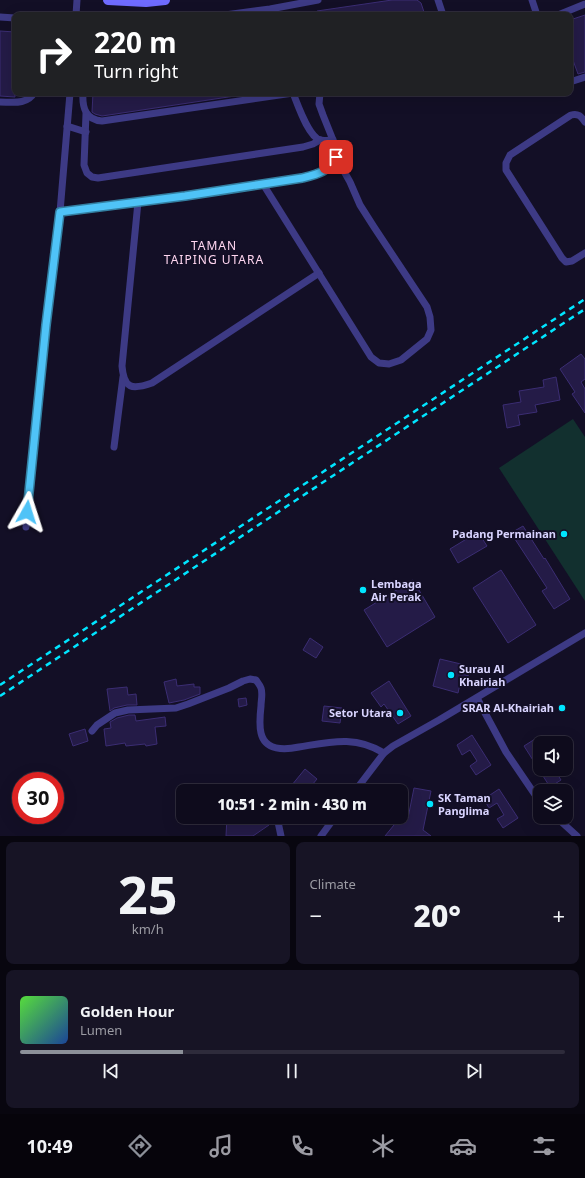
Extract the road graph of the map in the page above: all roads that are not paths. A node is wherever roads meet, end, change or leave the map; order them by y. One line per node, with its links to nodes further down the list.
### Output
1 (76, 0): 8 (street)
2 (108, 0): 3 (main road)
3 (165, 0)
4 (318, 0): 9 (street)
5 (438, 0): 10 (street)
6 (532, 0): 11 (street)
7 (585, 4): 12 (street)
8 (76, 12)
9 (271, 12)
10 (442, 12)
11 (536, 12)
12 (565, 12)
13 (0, 17): 14 (street)
14 (12, 18)
15 (585, 77): 16 (street)
16 (573, 81)
17 (32, 96): 23 (street)
18 (70, 96): 26 (street)
19 (83, 96): 24 (street)
20 (273, 96): 24 (street)
21 (294, 96): 28 (street)
22 (320, 96): 29 (street)
23 (0, 102)
24 (86, 114): 27 (street)
25 (585, 122): 34 (street)
26 (67, 126): 27 (street); 33 (street)
27 (86, 132): 28 (street)
28 (320, 140): 29 (street)
29 (333, 140): 30 (street)
30 (336, 157): 31 (street); 35 (street)
31 (263, 184): 32 (street); 35 (street)
32 (138, 202): 33 (street); 36 (street)
33 (60, 212): 38 (street)
34 (585, 252)
35 (319, 274): 36 (street)
36 (123, 376): 37 (street)
37 (114, 447)
38 (26, 527)
39 (585, 633): 40 (street)
40 (477, 698): 42 (street); 44 (street)
41 (92, 731): 42 (street)
42 (384, 753): 43 (street)
43 (360, 784)
44 (533, 792)
45 (278, 824): 48 (street)
46 (330, 824): 49 (street)
47 (564, 824): 50 (street)
48 (281, 836)
49 (321, 836)
50 (577, 836)

